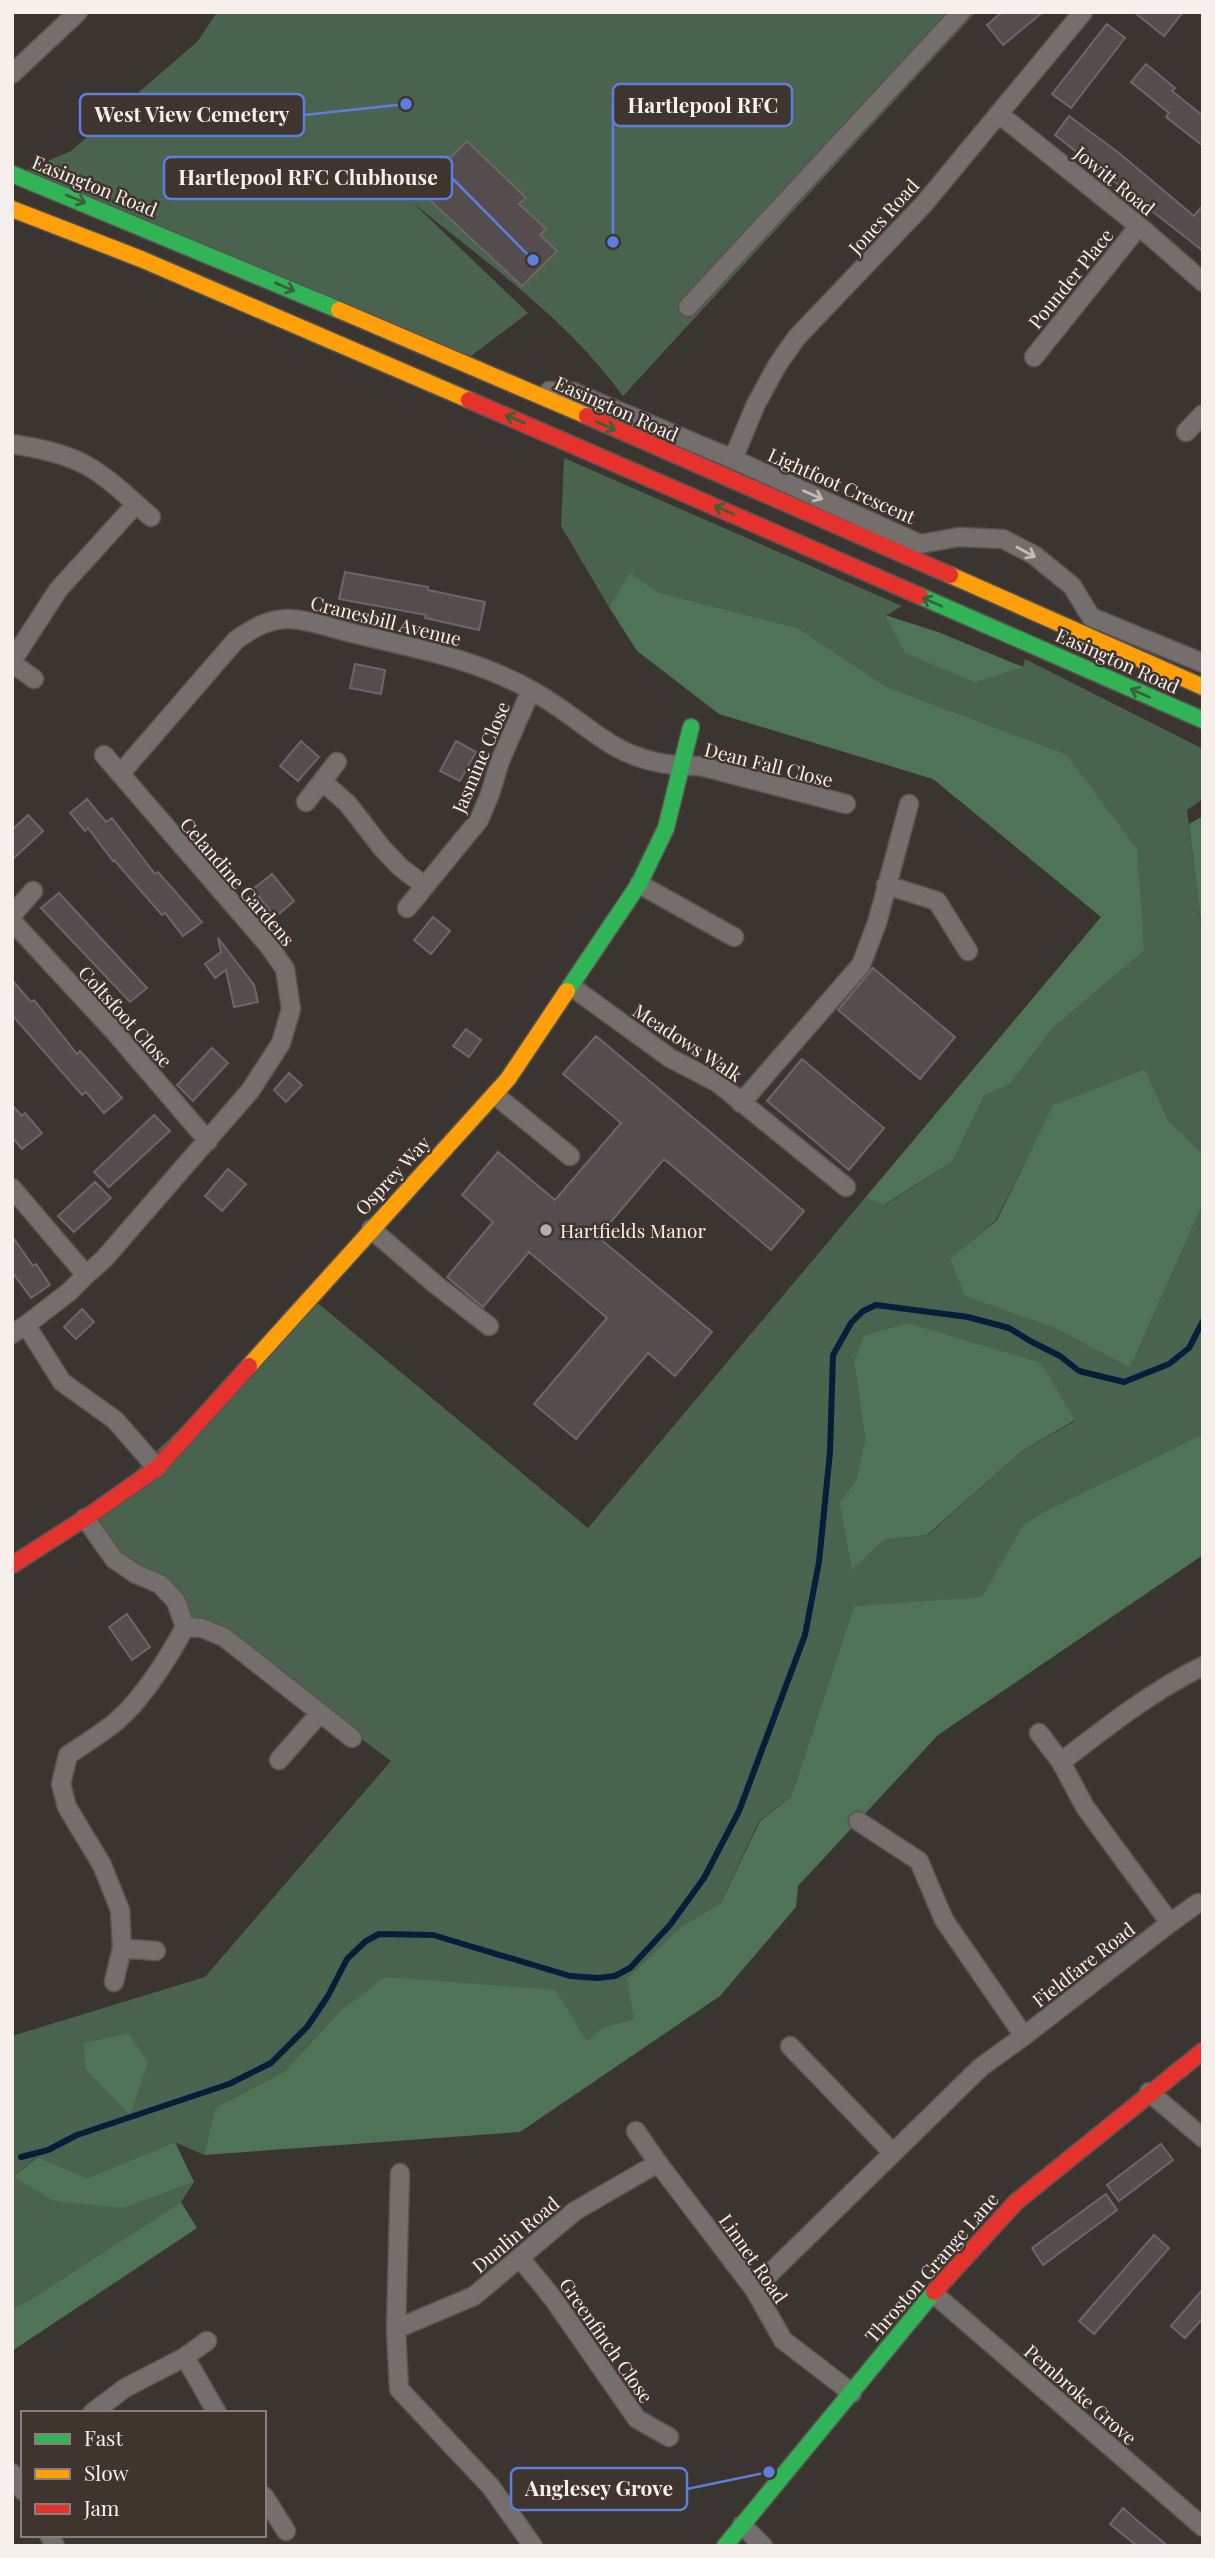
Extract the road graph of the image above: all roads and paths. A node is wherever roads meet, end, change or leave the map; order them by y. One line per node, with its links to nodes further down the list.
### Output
1 (78, 12): 4 (street)
2 (961, 12): 10 (street)
3 (1083, 12): 5 (street, Jones Road)
4 (12, 74)
5 (999, 114): 8 (street, Jowitt Road); 16 (street, Jones Road)
6 (12, 174): 12 (main road, Easington Road, one-way to 12)
7 (12, 209): 24 (main road, Easington Road, one-way to 7)
8 (1139, 226): 9 (street, Jowitt Road); 11 (street, Pounder Place)
9 (1203, 282)
10 (688, 307)
11 (1034, 357)
12 (521, 389): 16 (street, Lightfoot Crescent); 22 (main road, Easington Road, one-way to 22)
13 (1203, 414): 14 (street)
14 (1186, 432)
15 (12, 444): 17 (street)
16 (733, 459): 20 (street, Lightfoot Crescent, one-way to 20)
17 (136, 504): 18 (street); 19 (street)
18 (151, 517)
19 (12, 662): 21 (street)
20 (1203, 663)
21 (34, 679)
22 (1203, 687)
23 (531, 690): 28 (street, Cranesbill Avenue); 29 (street, Cranesbill Avenue); 36 (street, Jasmine Close)
24 (1203, 720)
25 (691, 727): 28 (main road, Osprey Way)
26 (104, 755): 29 (street, Celandine Gardens)
27 (337, 762): 30 (street)
28 (682, 766): 32 (street, Dean Fall Close); 34 (main road, Osprey Way)
29 (120, 774): 46 (street, Celandine Gardens)
30 (322, 781): 31 (street); 36 (street)
31 (306, 802)
32 (846, 804)
33 (909, 804): 35 (street)
34 (639, 884): 41 (street); 43 (main road, Osprey Way)
35 (886, 884): 42 (street); 45 (street)
36 (425, 886): 38 (street, Jasmine Close)
37 (33, 891): 39 (street)
38 (407, 908)
39 (12, 915)
40 (12, 921): 46 (street, Coltsfoot Close)
41 (734, 937)
42 (968, 951)
43 (572, 987): 44 (main road, Osprey Way); 45 (street, Meadows Walk)
44 (495, 1095): 47 (street); 50 (main road, Osprey Way)
45 (741, 1103): 48 (street, Meadows Walk)
46 (208, 1141): 51 (street, Celandine Gardens)
47 (570, 1156)
48 (846, 1187)
49 (12, 1188): 51 (street)
50 (371, 1229): 52 (street); 54 (main road, Osprey Way)
51 (86, 1275): 53 (street, Celandine Gardens)
52 (488, 1326)
53 (19, 1329): 54 (street)
54 (157, 1468): 55 (main road, Osprey Way)
55 (85, 1517): 56 (main road, Osprey Way); 57 (street)
56 (12, 1565)
57 (185, 1627): 59 (street); 67 (street)
58 (1203, 1666): 63 (street)
59 (320, 1713): 61 (street); 62 (street)
60 (1039, 1733): 63 (street)
61 (352, 1738)
62 (279, 1760)
63 (1061, 1762): 66 (street)
64 (858, 1821): 70 (street)
65 (1198, 1903): 66 (street, Fieldfare Road)
66 (1170, 1923): 70 (street, Fieldfare Road)
67 (122, 1948): 68 (street); 69 (street)
68 (156, 1951)
69 (114, 1982)
70 (1024, 2036): 76 (street, Fieldfare Road)
71 (790, 2046): 76 (street)
72 (1203, 2051): 73 (main road, Throston Grange Lane)
73 (1149, 2092): 75 (street); 81 (main road, Throston Grange Lane)
74 (636, 2131): 77 (street, Linnet Road)
75 (1203, 2138)
76 (893, 2153): 80 (street, Fieldfare Road)
77 (658, 2163): 79 (street, Dunlin Road); 80 (street, Linnet Road)
78 (400, 2173): 82 (street)
79 (520, 2258): 82 (street, Dunlin Road); 88 (street, Greenfinch Close)
80 (754, 2289): 85 (street, Linnet Road)
81 (933, 2293): 85 (main road, Throston Grange Lane); 91 (street, Pembroke Grove)
82 (396, 2329): 93 (street)
83 (206, 2341): 84 (street)
84 (185, 2357): 86 (street); 87 (street)
85 (852, 2393): 90 (main road, Throston Grange Lane)
86 (95, 2411)
87 (216, 2411)
88 (668, 2437)
89 (266, 2501): 92 (street)
90 (742, 2525): 94 (main road, Throston Grange Lane); 95 (street)
91 (1203, 2527)
92 (286, 2531)
93 (533, 2546)
94 (725, 2546)
95 (763, 2546)

